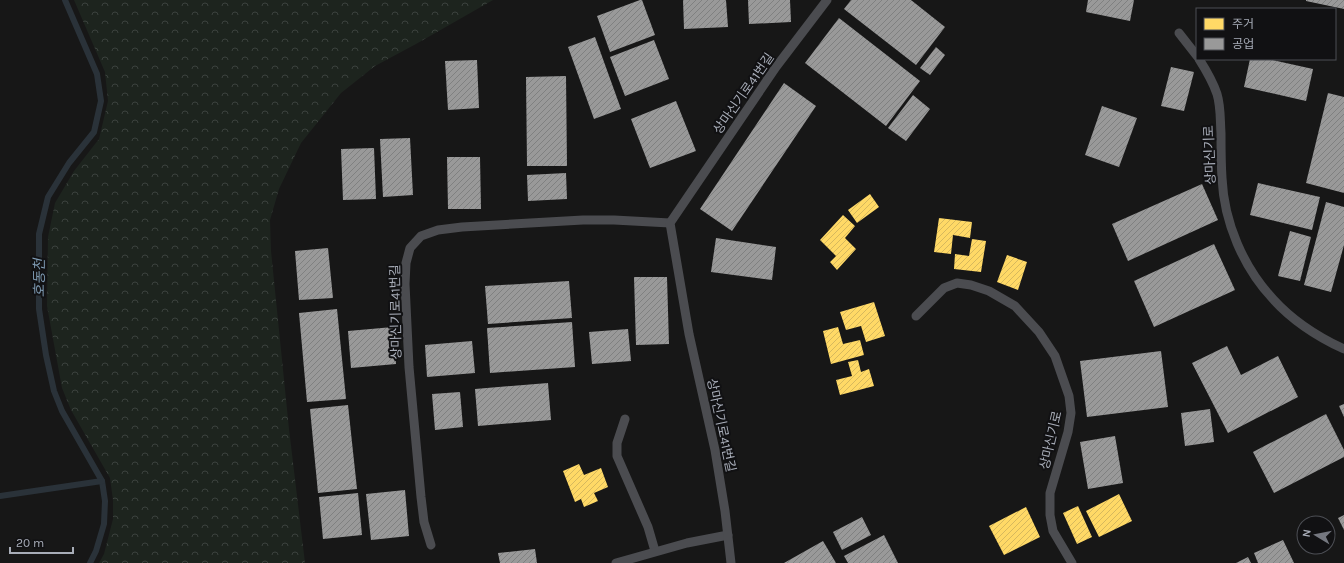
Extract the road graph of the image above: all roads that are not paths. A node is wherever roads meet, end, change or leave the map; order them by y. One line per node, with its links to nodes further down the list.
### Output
1 (828, 0): 5 (lane, 상마신기로41번길)
2 (1179, 33): 3 (lane)
3 (1196, 55)
4 (1200, 60): 7 (lane, 상마신기로)
5 (670, 223): 9 (lane, 상마신기로41번길); 10 (lane, 상마신기로41번길)
6 (916, 316): 14 (lane, 상마신기로)
7 (1344, 349)
8 (625, 419): 11 (lane)
9 (728, 536): 11 (lane); 13 (lane, 상마신기로41번길)
10 (431, 545)
11 (655, 551): 12 (lane)
12 (616, 563)
13 (731, 563)
14 (1072, 563)

